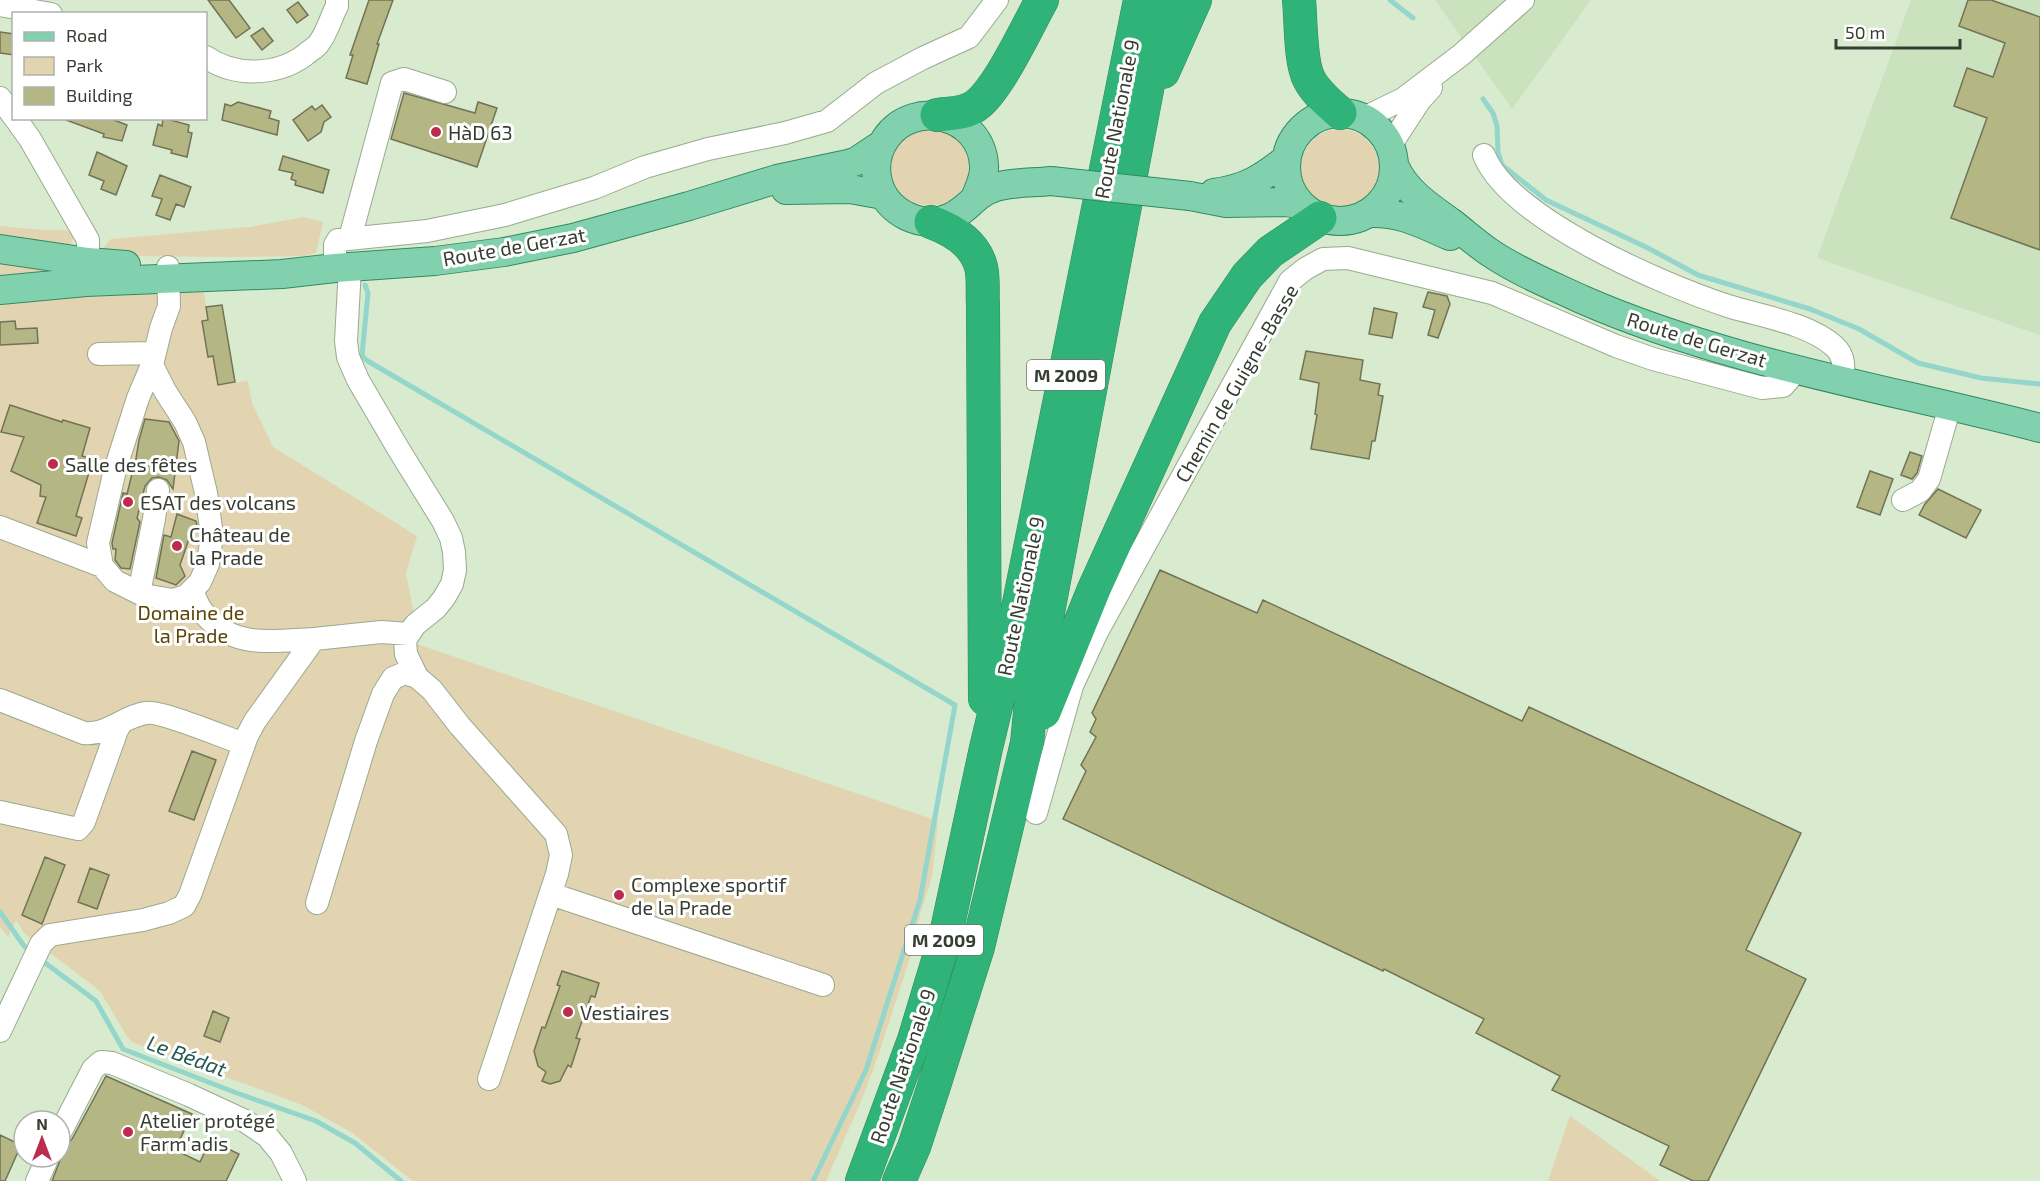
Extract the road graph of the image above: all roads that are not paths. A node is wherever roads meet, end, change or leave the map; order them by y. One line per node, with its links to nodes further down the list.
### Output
1 (337, 0): 12 (street)
2 (997, 0): 31 (street)
3 (1042, 0): 14 (highway)
4 (1140, 0): 57 (highway, Route Nationale 9 / M 2009)
5 (1164, 0): 17 (highway, Route Nationale 9 / M 2009)
6 (1195, 0): 17 (highway)
7 (1299, 0): 15 (highway)
8 (1523, 0): 11 (street)
9 (0, 5): 10 (street)
10 (40, 12)
11 (1461, 55): 15 (street); 21 (street)
12 (207, 58)
13 (445, 93): 31 (street)
14 (937, 115): 18 (main road); 19 (main road)
15 (1352, 115): 21 (main road); 22 (main road)
16 (15, 120): 34 (street)
17 (1142, 121): 55 (highway, Route Nationale 9 / M 2009)
18 (881, 145): 24 (main road); 27 (main road, Route de Gerzat)
19 (980, 149): 23 (main road); 25 (main road)
20 (1484, 155): 41 (street)
21 (1393, 156): 29 (main road); 33 (main road, Route de Gerzat)
22 (1286, 159): 26 (main road); 28 (main road)
23 (1051, 181): 25 (main road); 26 (main road, bridge)
24 (883, 195): 27 (main road, Route de Gerzat); 30 (main road)
25 (976, 196): 30 (main road)
26 (1190, 196): 28 (main road)
27 (689, 206): 35 (main road, Route de Gerzat)
28 (1310, 211): 29 (main road); 55 (highway)
29 (1370, 213): 33 (main road)
30 (931, 222): 57 (highway)
31 (350, 238): 35 (street)
32 (0, 249): 34 (main road, Route de Gerzat)
33 (1492, 254): 40 (main road, Route de Gerzat)
34 (88, 262): 36 (main road, Route de Gerzat)
35 (342, 267): 36 (main road, Route de Gerzat); 50 (street)
36 (169, 273): 37 (main road, Route de Gerzat); 39 (street)
37 (0, 290)
38 (99, 354): 39 (street)
39 (153, 359): 47 (street); 48 (street)
40 (1795, 369): 41 (main road, Route de Gerzat); 59 (street, Chemin de Guigne-Basse)
41 (1842, 380): 42 (main road, Route de Gerzat)
42 (1950, 406): 43 (main road, Route de Gerzat); 45 (street)
43 (2040, 428)
44 (158, 490): 49 (street)
45 (1903, 500)
46 (0, 527): 47 (street)
47 (102, 566): 49 (street)
48 (193, 590): 49 (street); 51 (street)
49 (139, 593)
50 (409, 634): 51 (street); 52 (street)
51 (314, 639): 56 (street)
52 (417, 677): 60 (street); 61 (street)
53 (0, 700): 54 (street)
54 (122, 722): 56 (street); 58 (street)
55 (1027, 743): 68 (highway, Route Nationale 9 / M 2009)
56 (244, 744): 63 (street)
57 (986, 748): 67 (highway, Route Nationale 9 / M 2009)
58 (0, 812)
59 (1036, 813)
60 (551, 894): 62 (street); 64 (street)
61 (317, 903)
62 (823, 986)
63 (0, 1031)
64 (489, 1079)
65 (72, 1110): 66 (street)
66 (295, 1181)
67 (862, 1181)
68 (899, 1181)

